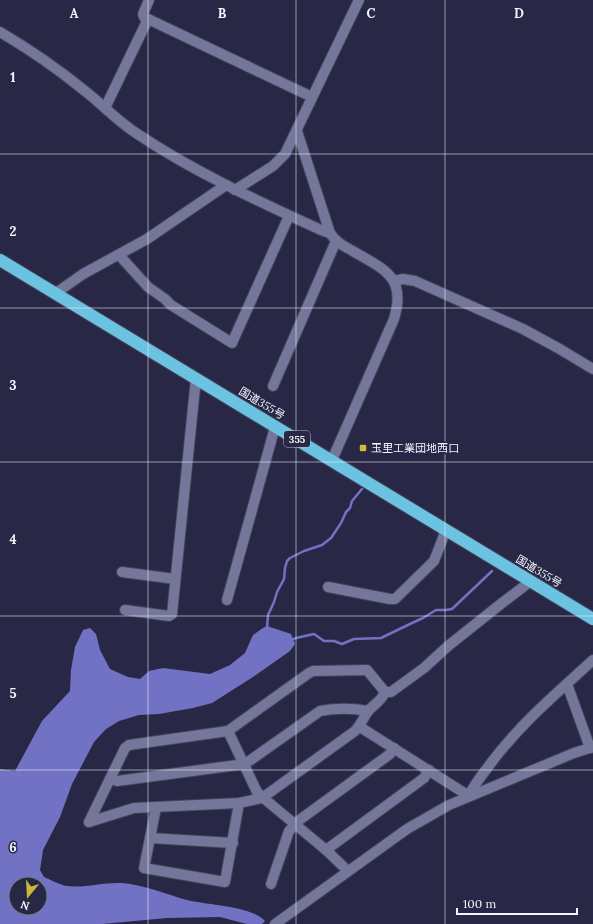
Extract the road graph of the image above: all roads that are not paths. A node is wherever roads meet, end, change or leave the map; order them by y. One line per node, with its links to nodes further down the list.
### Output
1 (149, 0): 3 (street)
2 (359, 0): 5 (street)
3 (148, 19): 5 (street); 6 (street)
4 (0, 32): 6 (street)
5 (312, 97): 7 (street)
6 (104, 108): 8 (street)
7 (297, 130): 8 (street); 10 (street)
8 (230, 188): 9 (street); 11 (street)
9 (289, 216): 10 (street); 11 (street)
10 (333, 237): 13 (street); 17 (street)
11 (118, 255): 14 (street)
12 (0, 260): 14 (highway, 国道355号 / 355)
13 (394, 281): 15 (street); 19 (street)
14 (56, 293): 16 (highway, 国道355号 / 355)
15 (593, 369)
16 (196, 378): 18 (highway, 国道355号 / 355); 22 (street)
17 (273, 386)
18 (275, 426): 19 (highway, 国道355号 / 355); 25 (street)
19 (332, 460): 20 (highway, 国道355号 / 355)
20 (446, 530): 23 (highway, 国道355号 / 355); 24 (street)
21 (122, 572): 22 (street)
22 (175, 579): 26 (street)
23 (531, 581): 27 (highway, 国道355号 / 355); 30 (street)
24 (328, 587)
25 (227, 600)
26 (124, 610)
27 (593, 619)
28 (593, 660): 29 (street)
29 (567, 684): 34 (street); 39 (street)
30 (385, 692): 31 (street); 33 (street)
31 (368, 710): 32 (street); 36 (street)
32 (360, 727): 35 (street); 40 (street)
33 (228, 731): 36 (street); 38 (street)
34 (591, 747): 39 (street)
35 (394, 748): 37 (street); 43 (street)
36 (245, 764): 38 (street); 40 (street)
37 (429, 770): 39 (street); 46 (street)
38 (110, 779): 42 (street)
39 (469, 796): 47 (street)
40 (262, 798): 41 (street); 43 (street)
41 (239, 803): 42 (street); 45 (street)
42 (156, 808): 44 (street)
43 (295, 825): 46 (street); 48 (street)
44 (150, 838): 45 (street); 45 (street)
45 (233, 842)
46 (326, 850): 47 (street)
47 (348, 871): 49 (street)
48 (271, 884)
49 (275, 924)

